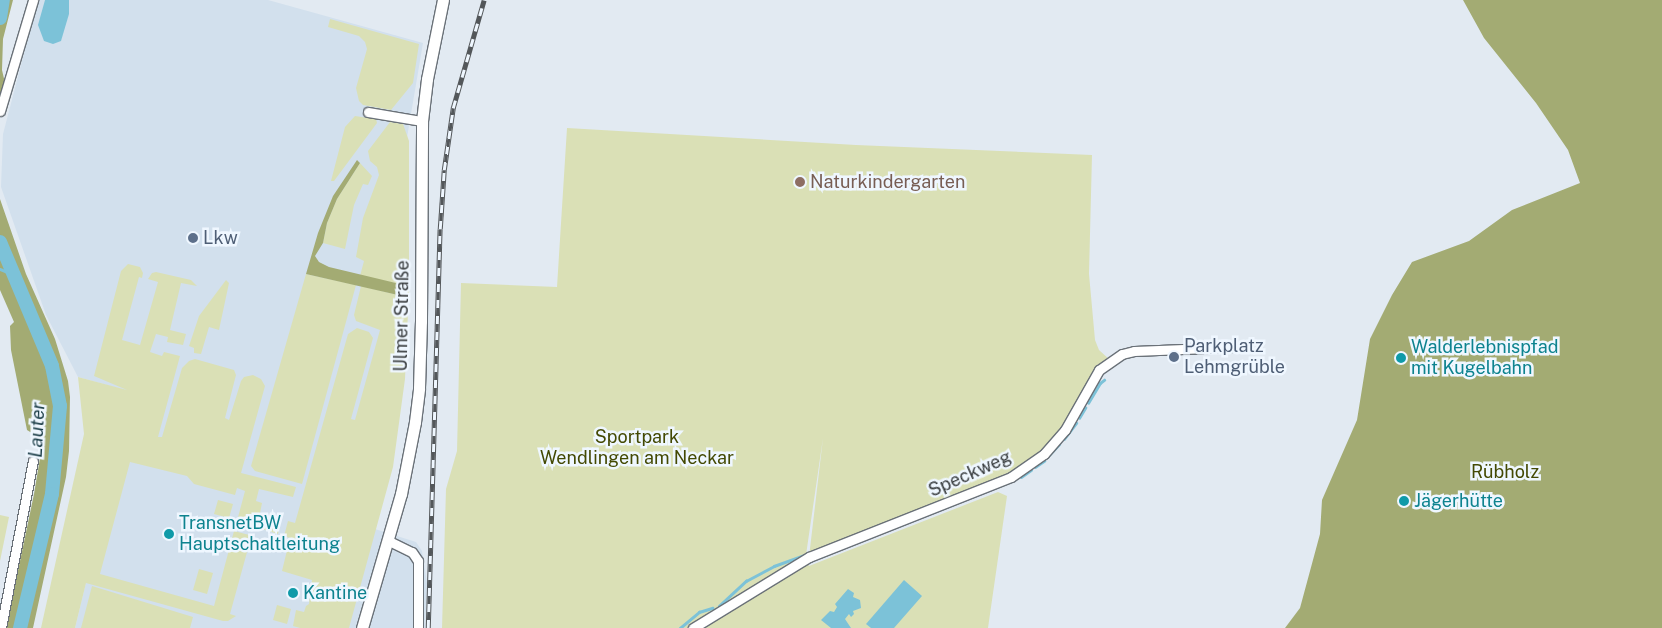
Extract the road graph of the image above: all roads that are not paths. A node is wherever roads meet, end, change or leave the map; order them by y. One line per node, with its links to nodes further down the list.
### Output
1 (33, 0): 3 (street)
2 (443, 0): 5 (main road, Ulmer Straße)
3 (0, 111)
4 (368, 112): 5 (street)
5 (422, 121): 8 (main road, Ulmer Straße)
6 (1233, 346): 12 (street, Speckweg)
7 (33, 461): 9 (street)
8 (389, 541): 10 (main road, Ulmer Straße); 11 (street)
9 (0, 628)
10 (362, 628)
11 (418, 628)
12 (693, 628)

